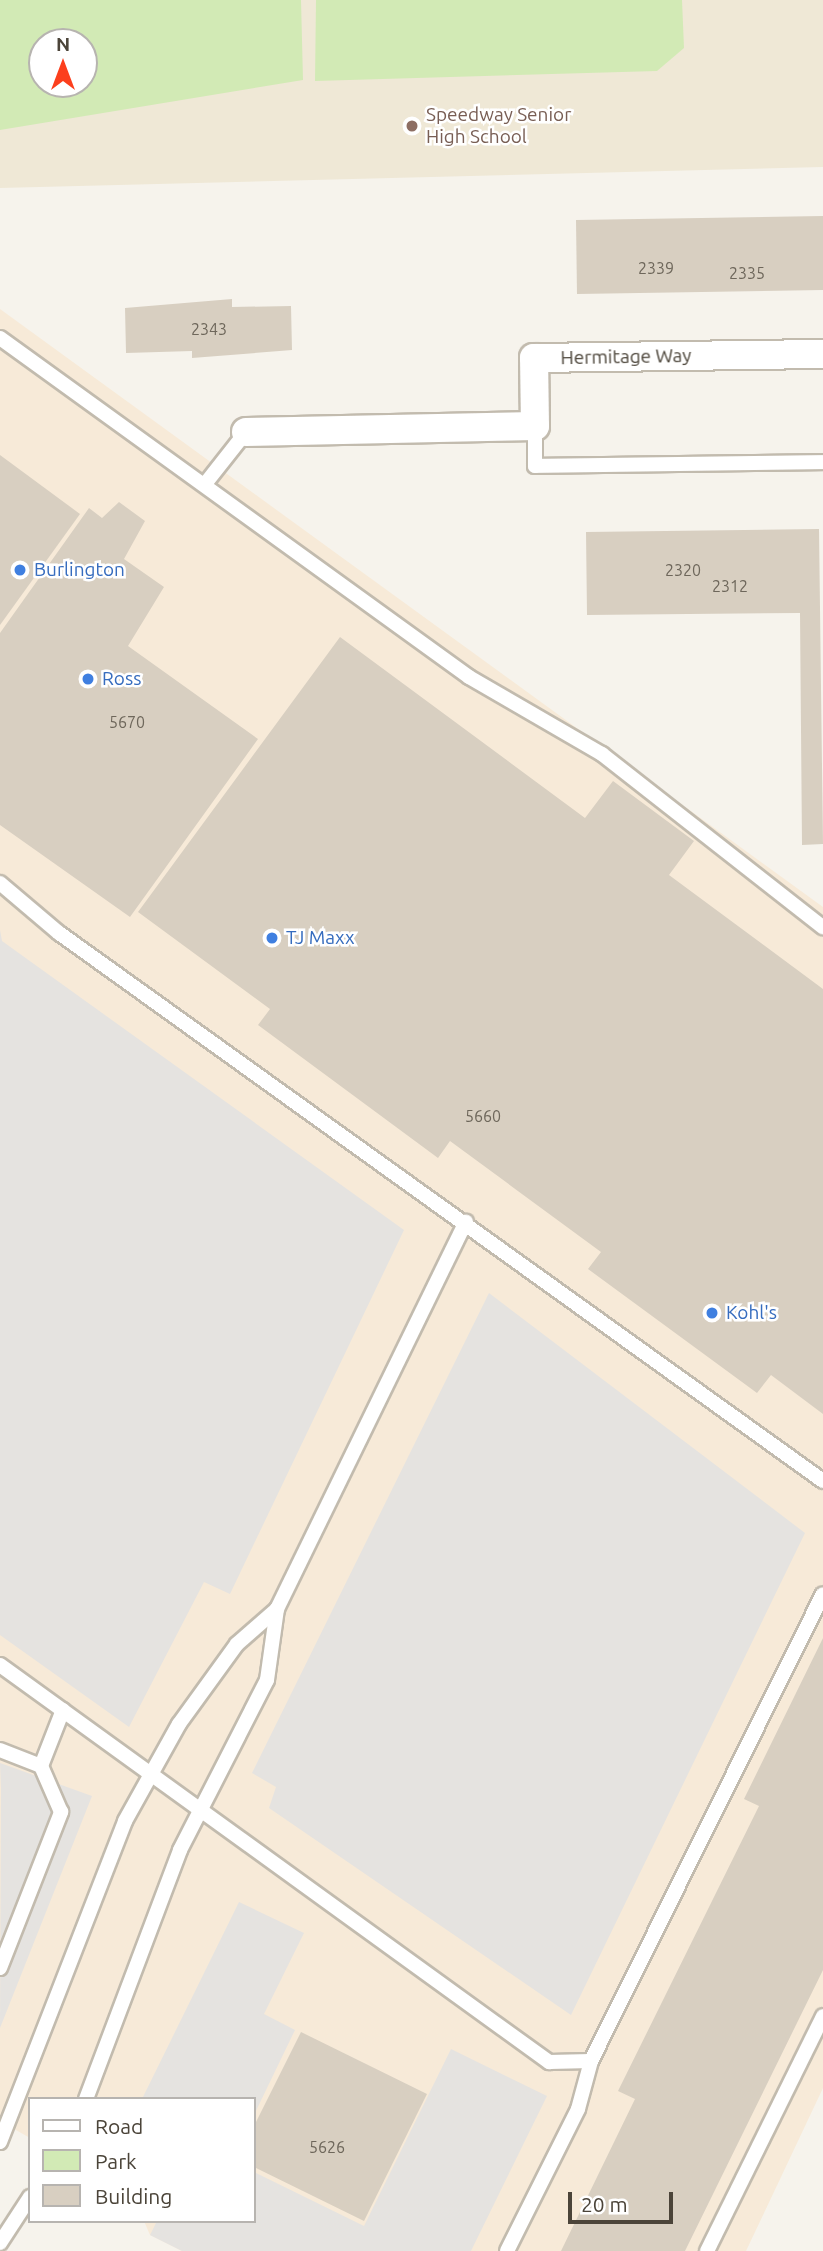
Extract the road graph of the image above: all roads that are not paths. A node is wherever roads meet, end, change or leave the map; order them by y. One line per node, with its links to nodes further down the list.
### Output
1 (0, 338): 6 (lane)
2 (823, 354): 3 (street, Hermitage Way)
3 (535, 426): 4 (street); 5 (lane)
4 (246, 432): 6 (lane)
5 (823, 462)
6 (205, 484): 8 (lane)
7 (0, 883): 9 (lane)
8 (823, 927)
9 (466, 1222): 10 (lane); 12 (lane)
10 (823, 1481)
11 (823, 1594): 21 (lane)
12 (277, 1609): 17 (lane); 18 (lane)
13 (0, 1665): 14 (lane)
14 (63, 1710): 16 (lane); 17 (lane)
15 (0, 1750): 16 (lane)
16 (41, 1766): 19 (lane)
17 (151, 1773): 18 (lane); 24 (lane)
18 (201, 1809): 21 (lane); 22 (lane)
19 (0, 1968)
20 (823, 2016): 28 (lane)
21 (591, 2061): 27 (lane)
22 (87, 2097)
23 (0, 2108): 24 (lane)
24 (3, 2135)
25 (28, 2200): 26 (lane)
26 (0, 2243)
27 (507, 2251)
28 (707, 2251)

